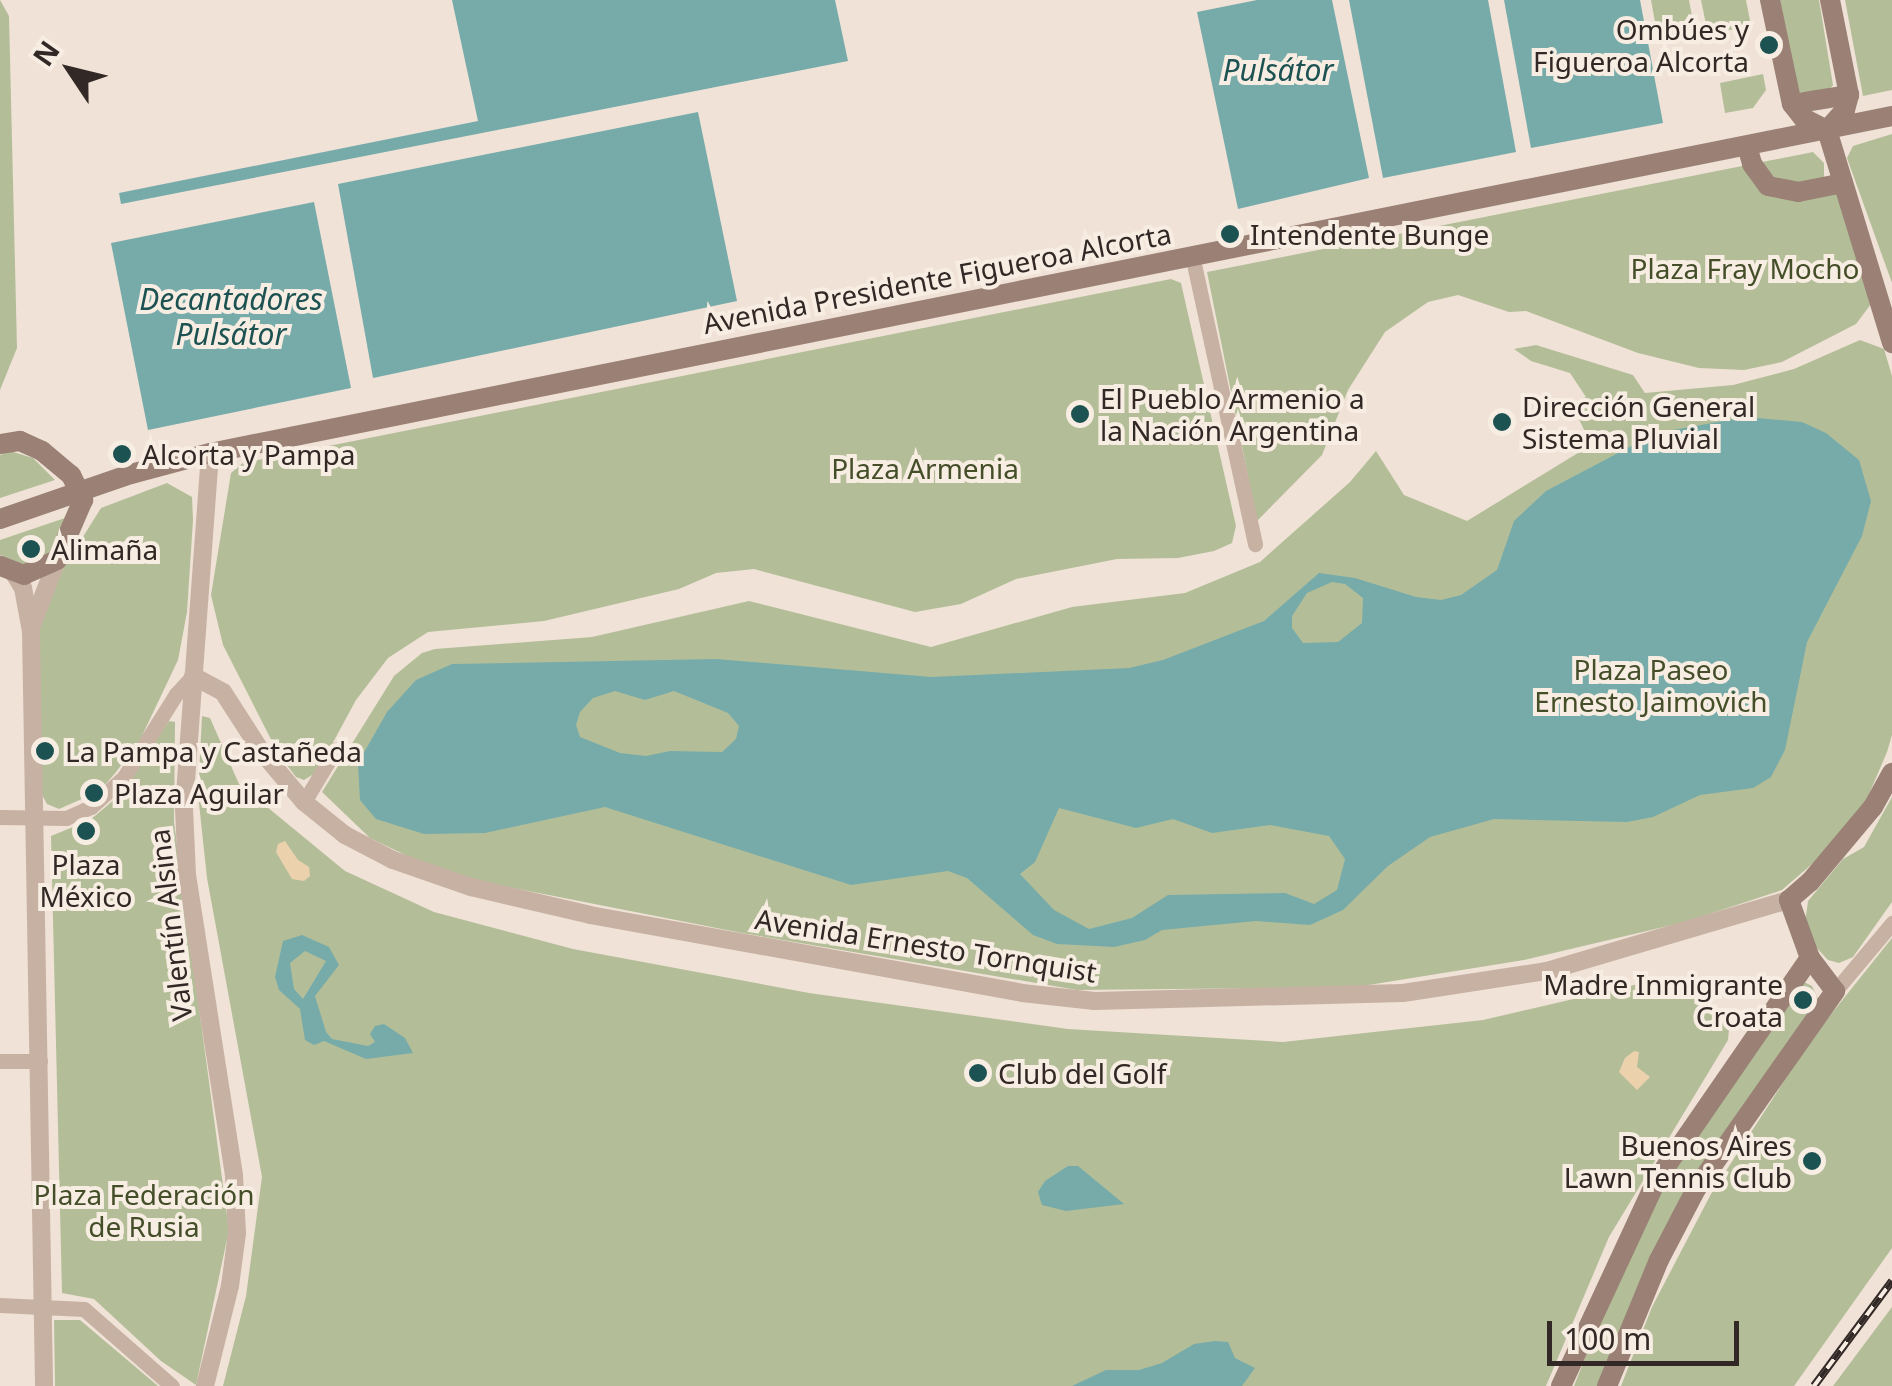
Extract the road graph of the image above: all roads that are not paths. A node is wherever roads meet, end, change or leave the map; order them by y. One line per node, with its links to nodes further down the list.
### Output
1 (1770, 0): 4 (main road)
2 (1830, 0): 3 (main road)
3 (1849, 95): 4 (main road); 6 (main road)
4 (1792, 104): 6 (main road)
5 (1892, 116): 6 (main road, Avenida Presidente Figueroa Alcorta)
6 (1827, 130): 7 (main road, Avenida Presidente Figueroa Alcorta); 8 (main road)
7 (1747, 146): 8 (main road); 9 (main road, Avenida Presidente Figueroa Alcorta)
8 (1843, 183): 10 (main road)
9 (1192, 255): 12 (main road, Avenida Presidente Figueroa Alcorta); 15 (street)
10 (1890, 330)
11 (0, 444): 13 (main road)
12 (210, 454): 13 (main road, Avenida Presidente Figueroa Alcorta); 19 (street, Valentín Alsina)
13 (82, 491): 14 (main road, Avenida Presidente Figueroa Alcorta); 16 (main road)
14 (0, 519)
15 (1255, 544)
16 (56, 560): 17 (main road); 18 (street)
17 (7, 569): 18 (street)
18 (31, 631): 24 (street)
19 (193, 676): 22 (street, Avenida Ernesto Tornquist); 24 (street); 35 (street, Valentín Alsina)
20 (335, 750): 22 (street)
21 (1892, 773): 25 (main road)
22 (304, 802): 25 (street, Avenida Ernesto Tornquist)
23 (0, 817): 24 (street)
24 (30, 818): 30 (street)
25 (1789, 900): 27 (main road)
26 (1892, 923): 28 (street)
27 (1810, 958): 28 (main road); 36 (main road)
28 (1835, 991): 37 (main road)
29 (0, 1061): 30 (street)
30 (40, 1061): 32 (street)
31 (0, 1305): 32 (street)
32 (43, 1305): 33 (street); 34 (street)
33 (44, 1386)
34 (172, 1386)
35 (205, 1386)
36 (1562, 1386)
37 (1607, 1386)

